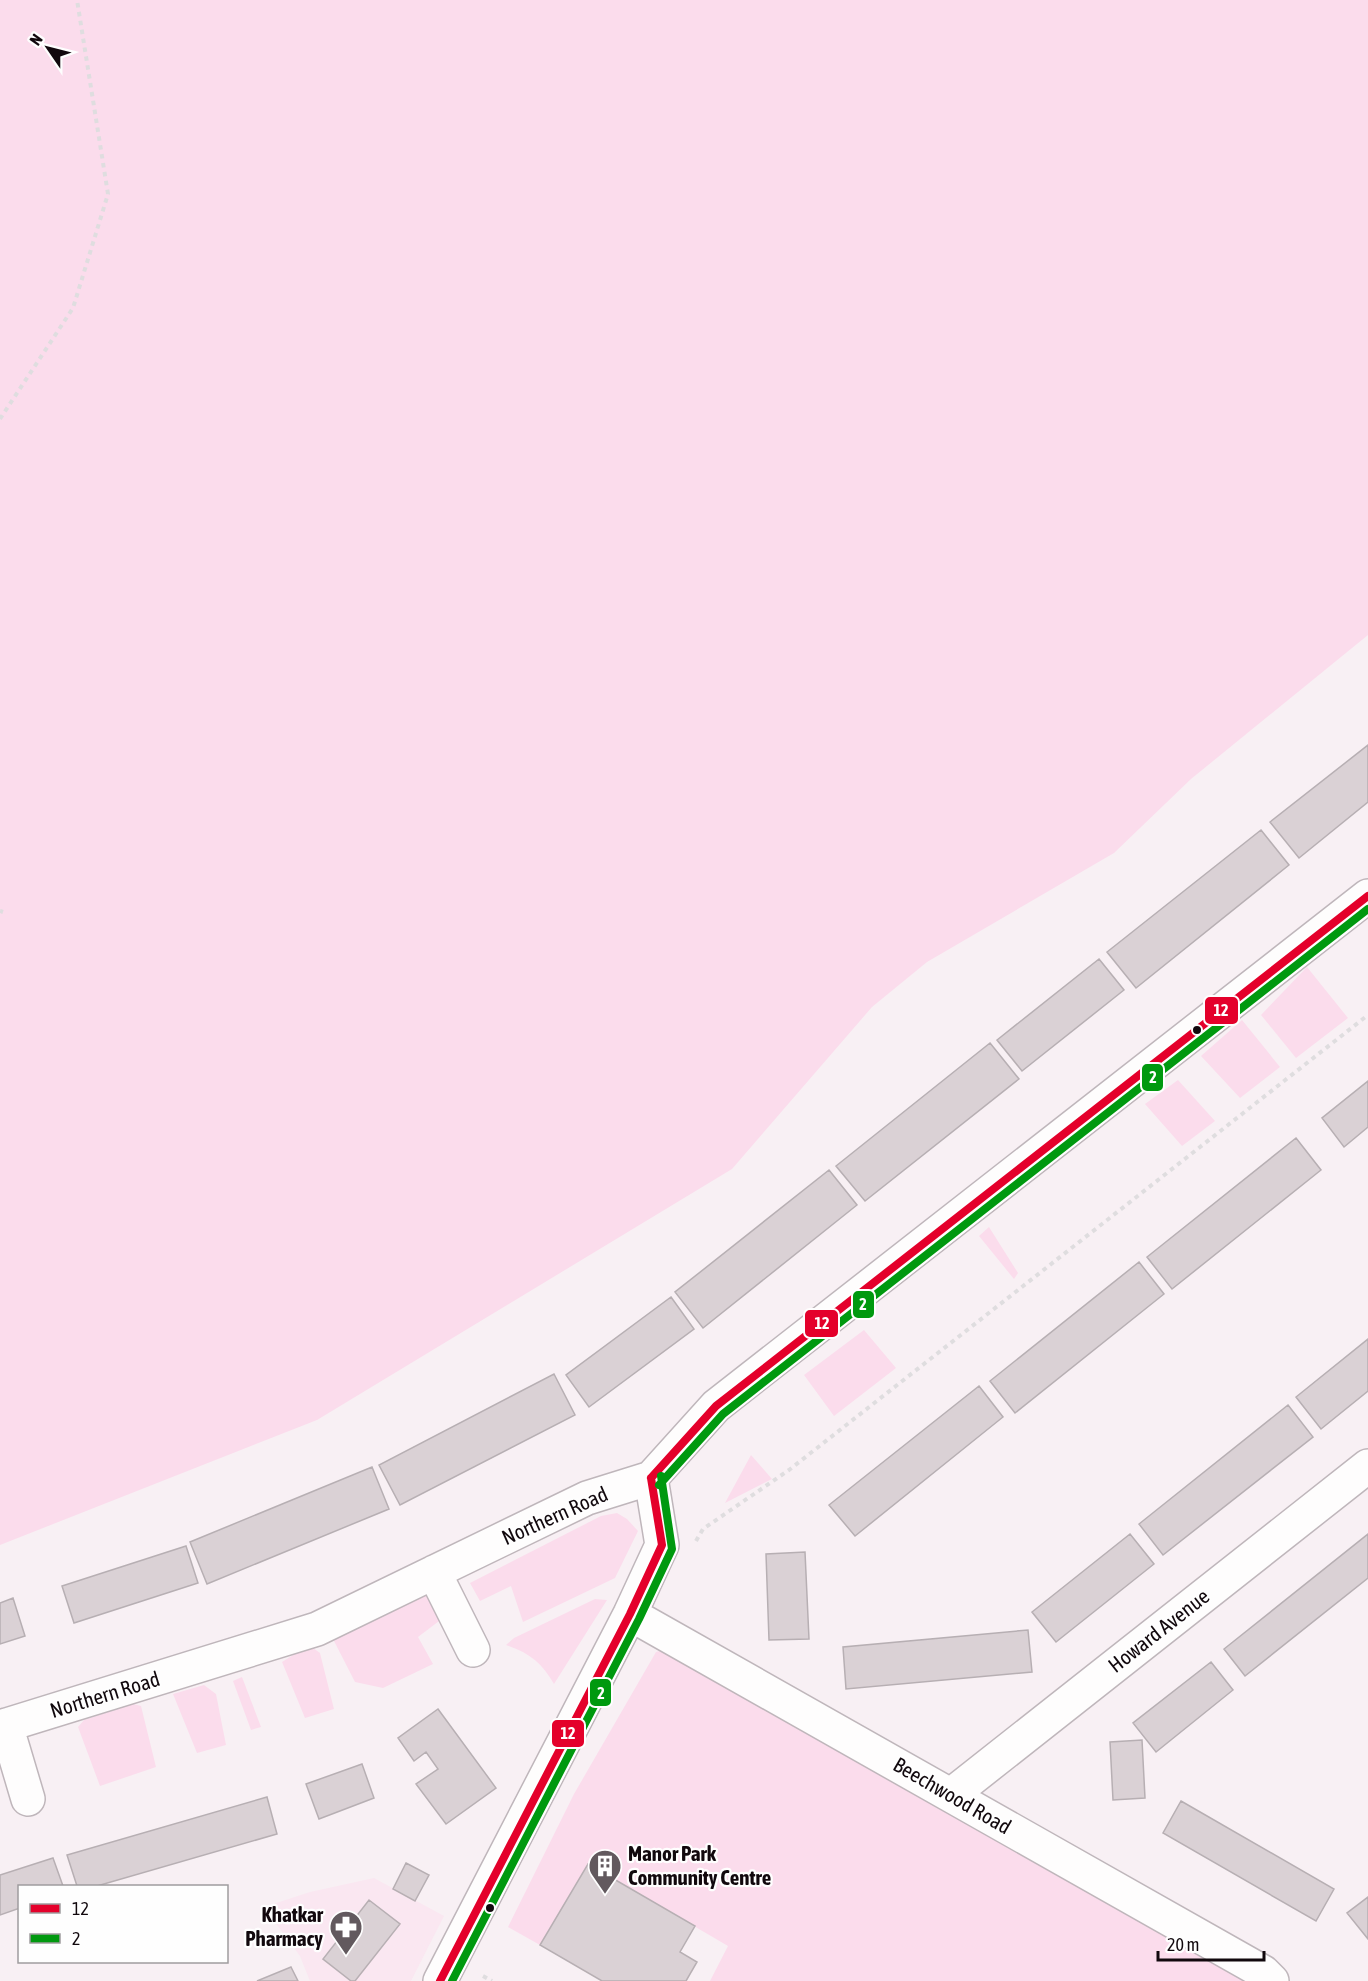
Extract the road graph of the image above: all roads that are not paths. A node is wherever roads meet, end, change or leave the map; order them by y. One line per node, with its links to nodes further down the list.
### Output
1 (1368, 896): 3 (street)
2 (1368, 1466): 8 (street, Howard Avenue)
3 (651, 1478): 4 (street, Northern Road); 5 (street)
4 (434, 1572): 6 (street); 7 (street, Northern Road)
5 (630, 1614): 8 (street, Beechwood Road); 10 (street)
6 (473, 1650)
7 (3, 1726): 9 (street)
8 (951, 1796): 11 (street, Beechwood Road)
9 (28, 1799)
10 (440, 1981)
11 (1272, 1981)

